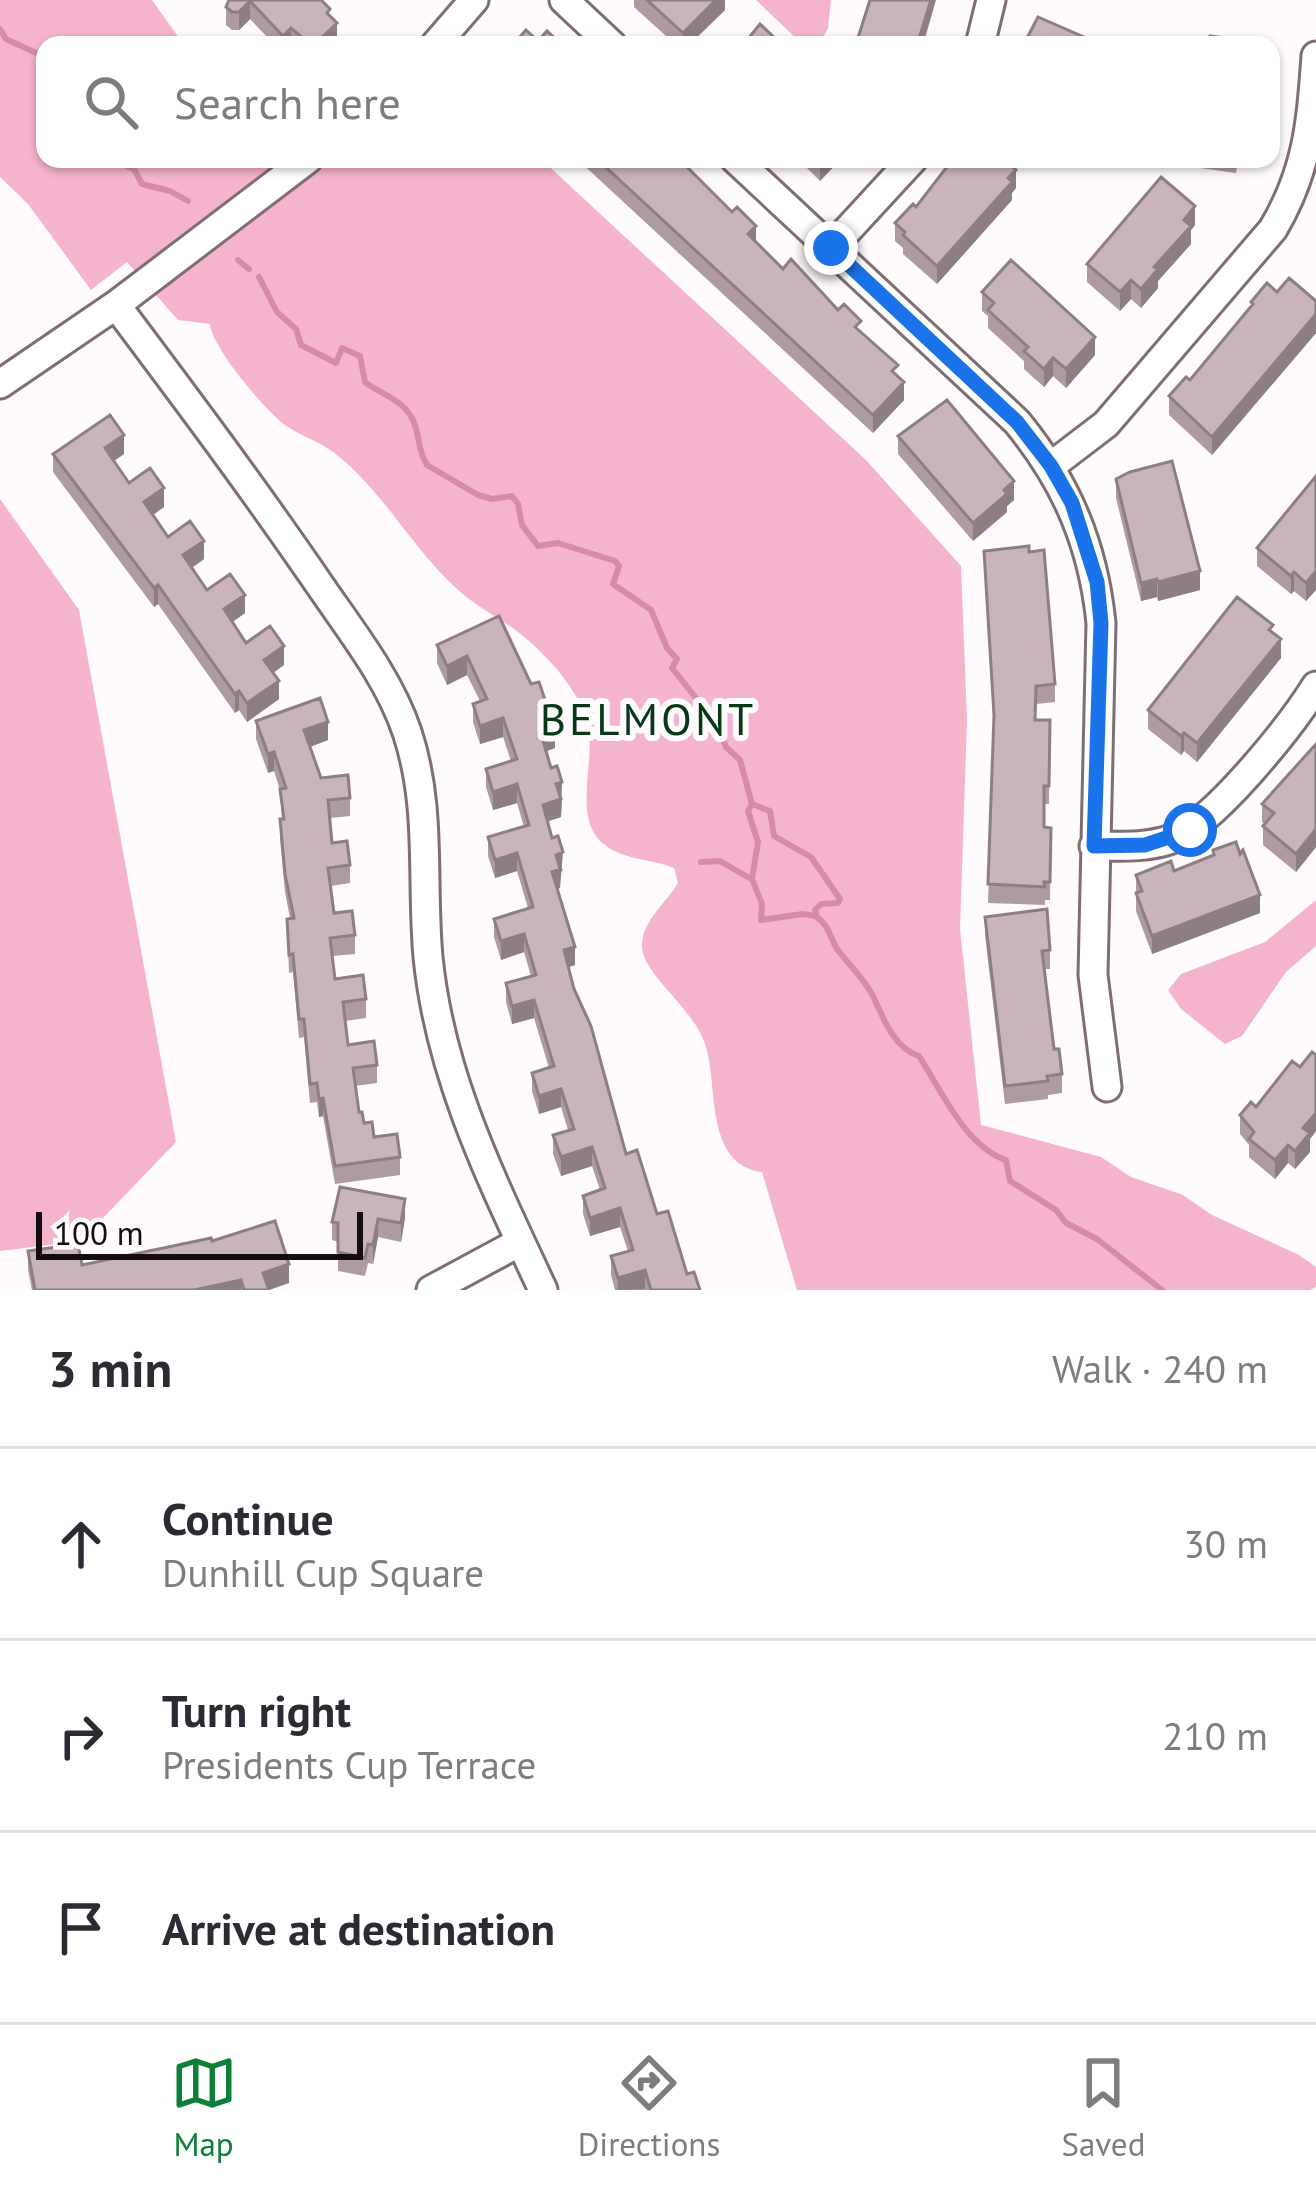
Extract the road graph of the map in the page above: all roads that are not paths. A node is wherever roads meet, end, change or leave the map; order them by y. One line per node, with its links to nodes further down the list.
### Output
1 (564, 0): 5 (street)
2 (992, 0): 6 (street)
3 (470, 2): 4 (street)
4 (442, 36)
5 (602, 36)
6 (982, 36)
7 (1316, 56): 14 (street)
8 (296, 168): 12 (street)
9 (745, 168): 11 (street)
10 (905, 168): 11 (street)
11 (831, 248): 14 (street)
12 (116, 305): 13 (street); 18 (street)
13 (0, 384)
14 (1051, 466): 16 (street)
15 (1316, 686): 16 (street)
16 (1094, 846): 17 (street)
17 (1107, 1087)
18 (520, 1241): 19 (street); 20 (street)
19 (431, 1290)
20 (543, 1290)

